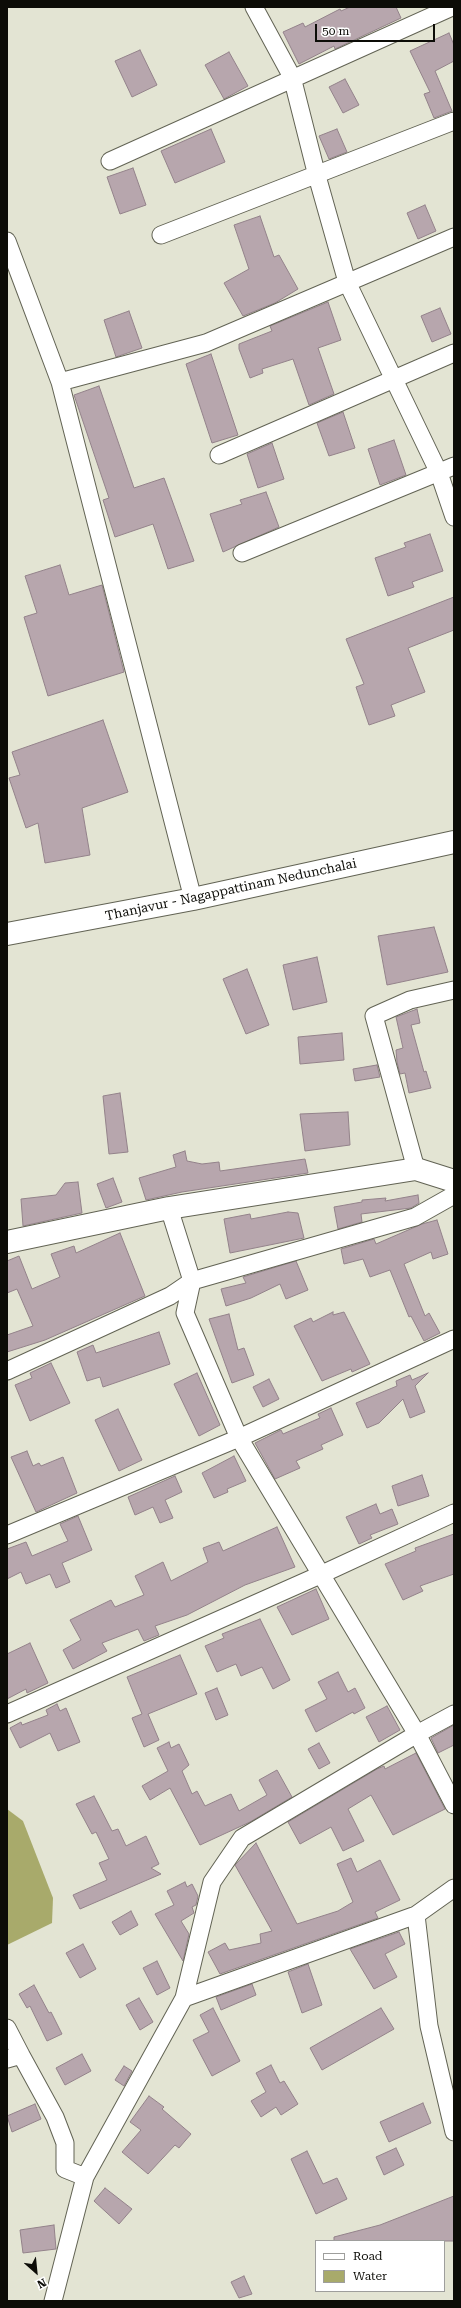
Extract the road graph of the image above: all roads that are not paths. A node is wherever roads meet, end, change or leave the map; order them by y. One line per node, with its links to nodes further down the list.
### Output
1 (254, 7): 3 (street)
2 (450, 11): 3 (street)
3 (292, 78): 5 (street); 6 (street)
4 (454, 121): 6 (street)
5 (110, 161)
6 (316, 176): 7 (street); 10 (street)
7 (160, 235)
8 (454, 237): 10 (street)
9 (7, 241): 13 (street)
10 (347, 282): 12 (street); 13 (street)
11 (454, 353): 12 (street)
12 (394, 379): 14 (street); 16 (street)
13 (60, 382): 20 (street)
14 (220, 455)
15 (454, 466): 16 (street)
16 (439, 473): 17 (street); 18 (street)
17 (454, 517)
18 (242, 553)
19 (454, 842): 20 (main road, Thanjavur - Nagappattinam Nedunchalai)
20 (193, 899): 21 (main road, Thanjavur - Nagappattinam Nedunchalai)
21 (7, 934)
22 (454, 990): 23 (street)
23 (416, 1169): 24 (main road); 26 (main road)
24 (454, 1181)
25 (454, 1196): 28 (street)
26 (169, 1208): 27 (main road); 28 (street)
27 (7, 1242)
28 (192, 1281): 30 (street); 31 (street)
29 (454, 1339): 31 (street)
30 (7, 1371)
31 (239, 1438): 33 (street); 34 (street)
32 (454, 1513): 34 (street)
33 (7, 1535)
34 (320, 1575): 35 (street); 37 (street)
35 (7, 1714)
36 (454, 1714): 37 (street)
37 (417, 1734): 38 (street); 41 (street)
38 (454, 1805)
39 (454, 1888): 40 (street)
40 (416, 1915): 41 (street); 44 (street)
41 (184, 1998): 45 (street)
42 (7, 2028): 43 (street)
43 (14, 2057): 45 (street)
44 (454, 2132)
45 (85, 2177): 46 (street)
46 (53, 2301)

